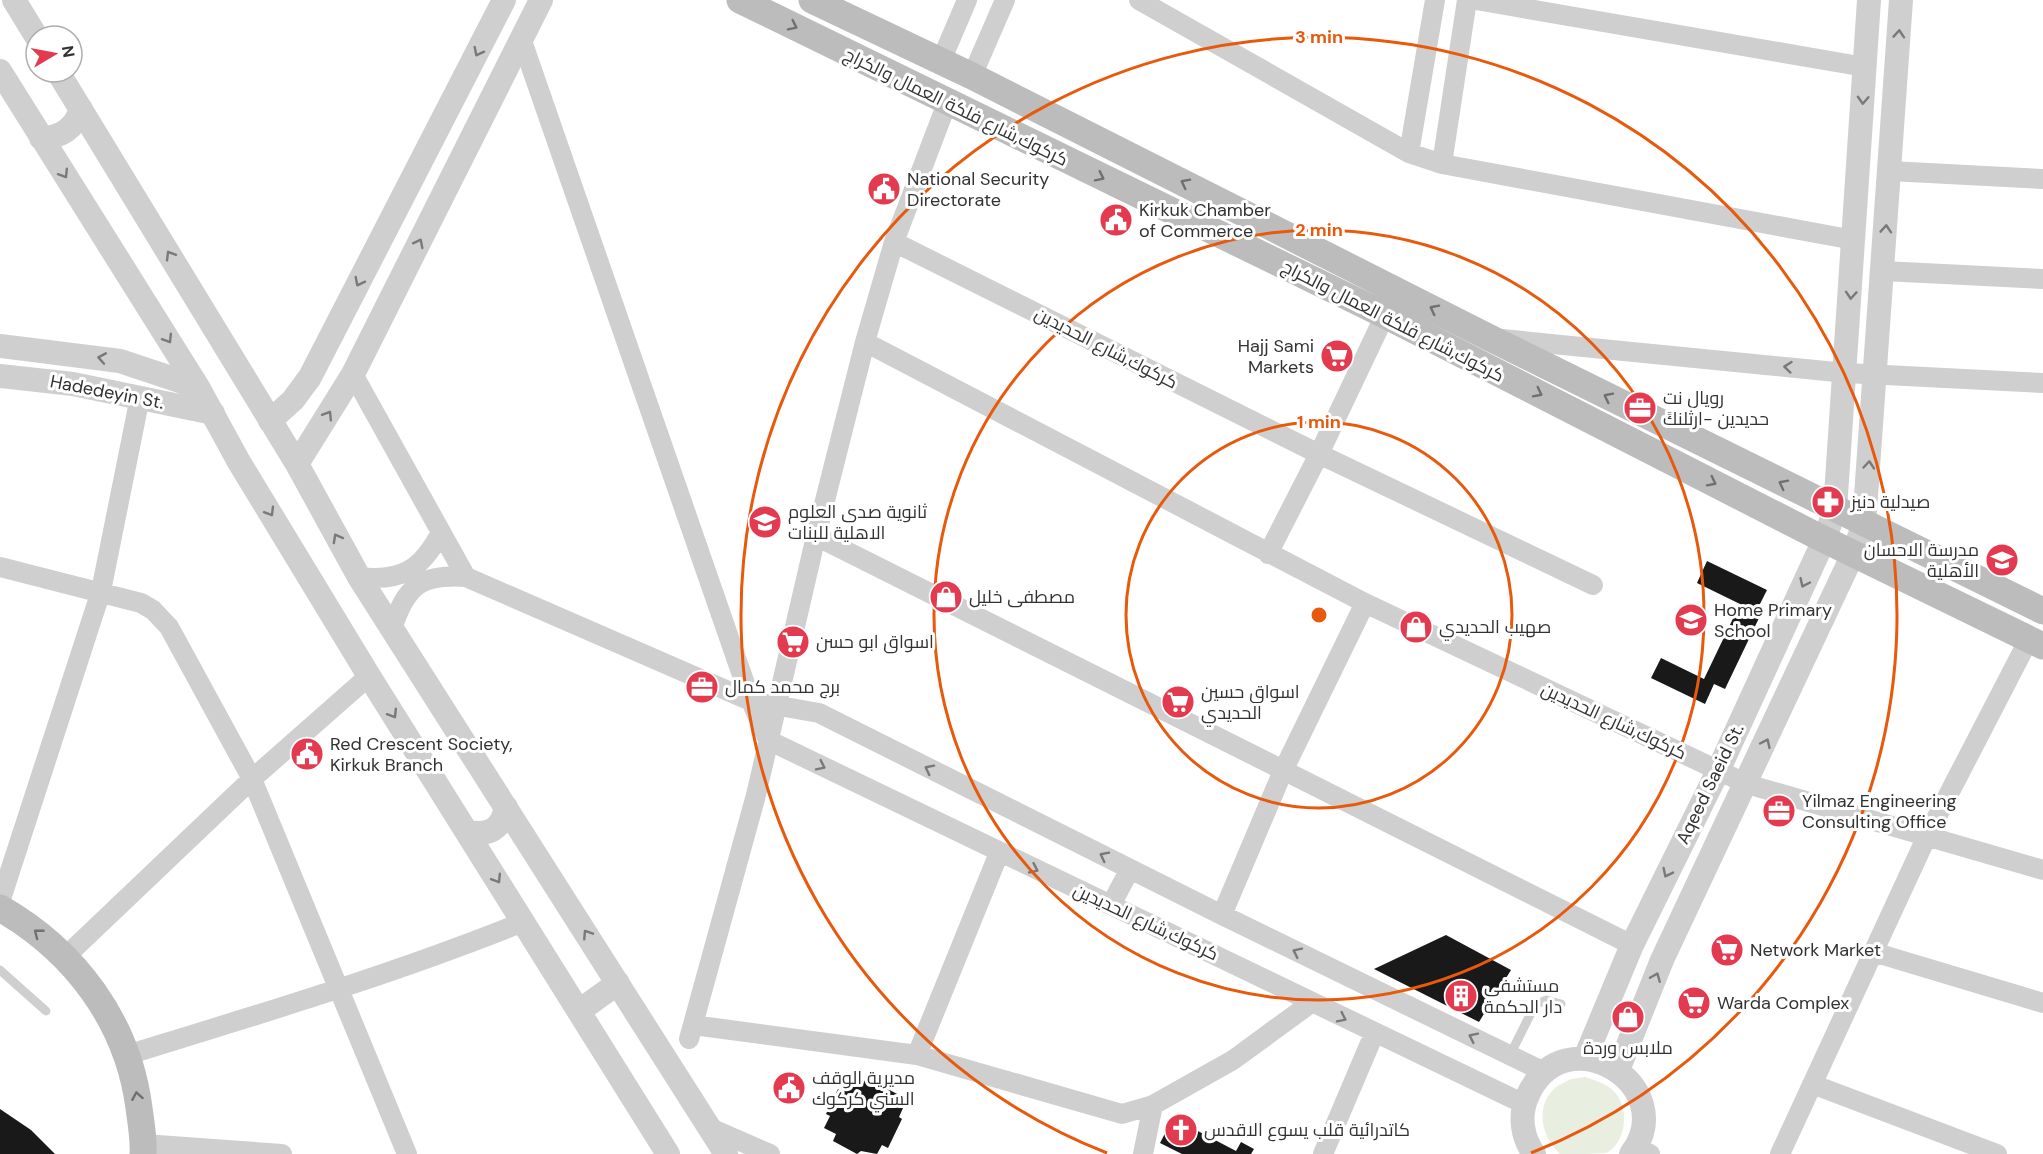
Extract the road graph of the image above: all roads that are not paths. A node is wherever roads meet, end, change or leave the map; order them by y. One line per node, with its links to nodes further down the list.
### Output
1 (14, 0): 14 (street)
2 (504, 0): 44 (street, one-way to 44)
3 (541, 0): 15 (street)
4 (740, 0): 21 (main road, كركوك,شارع فلكة العمال والكراج, one-way to 21)
5 (812, 0): 16 (main road, كركوك,شارع فلكة العمال والكراج)
6 (967, 0): 16 (street)
7 (1005, 0): 19 (street)
8 (1139, 0): 24 (street)
9 (1435, 0): 24 (street)
10 (1467, 0): 25 (street)
11 (1476, 0): 17 (street)
12 (1869, 0): 17 (street, Aqeed Saeid St.)
13 (1901, 0): 26 (street, Aqeed Saeid St., one-way to 13)
14 (29, 24)
15 (521, 39): 37 (street, one-way to 15); 64 (street)
16 (941, 61): 19 (main road, كركوك,شارع فلكة العمال والكراج)
17 (1864, 67): 28 (street, Aqeed Saeid St., one-way to 28)
18 (0, 71): 23 (street)
19 (972, 76): 33 (main road, كركوك,شارع فلكة العمال والكراج, one-way to 19)
20 (65, 84): 22 (street)
21 (947, 103): 29 (street); 32 (main road, كركوك,شارع فلكة العمال والكراج, one-way to 32)
22 (81, 110): 23 (street); 44 (street, one-way to 22)
23 (41, 138): 41 (street, one-way to 41)
24 (1408, 153): 25 (street)
25 (1442, 164): 28 (street)
26 (1890, 171): 27 (street); 30 (street, Aqeed Saeid St., one-way to 26)
27 (2043, 179)
28 (1854, 240): 36 (street, Aqeed Saeid St., one-way to 36)
29 (894, 242): 34 (street); 45 (street, كركوك,شارع الحديدين)
30 (1883, 271): 31 (street); 38 (street, Aqeed Saeid St.)
31 (2043, 279)
32 (1384, 315): 45 (street); 51 (main road, كركوك,شارع فلكة العمال والكراج, one-way to 51)
33 (1490, 338): 36 (street, one-way to 33); 47 (main road, كركوك,شارع فلكة العمال والكراج, one-way to 33)
34 (865, 342): 50 (street); 52 (street, كركوك,شارع الحديدين)
35 (0, 346): 41 (street, Hadedeyin St., one-way to 35)
36 (1846, 373): 38 (street); 47 (street, Aqeed Saeid St.)
37 (353, 374): 46 (street, one-way to 37); 49 (street)
38 (1876, 375): 40 (street); 48 (street, Aqeed Saeid St., one-way to 38)
39 (0, 376): 42 (street, Hadedeyin St.)
40 (2043, 383)
41 (198, 387): 43 (street)
42 (141, 397): 43 (street, Hadedeyin St.); 58 (street)
43 (213, 413): 63 (street, one-way to 63)
44 (270, 421): 46 (street)
45 (1319, 454): 52 (street); 57 (street, كركوك,شارع الحديدين)
46 (297, 464): 55 (street, one-way to 46)
47 (1835, 510): 48 (main road, كركوك,شارع فلكة العمال والكراج); 51 (street, Aqeed Saeid St.)
48 (1864, 524): 53 (street, Aqeed Saeid St.); 60 (main road, كركوك,شارع فلكة العمال والكراج)
49 (441, 532): 55 (street); 56 (street)
50 (816, 536): 65 (street); 67 (street)
51 (1824, 540): 53 (main road, كركوك,شارع فلكة العمال والكراج); 68 (street, Aqeed Saeid St., one-way to 68)
52 (1268, 554): 59 (street, كركوك,شارع الحديدين)
53 (1853, 554): 62 (main road, كركوك,شارع فلكة العمال والكراج); 70 (street, Aqeed Saeid St., one-way to 53)
54 (0, 567): 58 (street)
55 (359, 577): 61 (street)
56 (466, 577): 61 (street); 64 (street)
57 (1593, 585)
58 (101, 591): 69 (street); 77 (street)
59 (1365, 603): 67 (street); 68 (street, كركوك,شارع الحديدين)
60 (2043, 611)
61 (392, 629): 71 (street)
62 (2036, 643): 73 (street)
63 (369, 676): 69 (street); 72 (street, one-way to 72)
64 (751, 701): 65 (street); 66 (street)
65 (776, 705): 66 (street); 75 (street, one-way to 65)
66 (768, 740): 74 (street, كركوك,شارع الحديدين, one-way to 74); 95 (street)
67 (1283, 771): 80 (street); 82 (street)
68 (1718, 771): 70 (street, كركوك,شارع الحديدين); 82 (street, Aqeed Saeid St., one-way to 82)
69 (252, 779): 84 (street); 87 (street)
70 (1747, 784): 73 (street, كركوك,شارع الحديدين); 98 (street, Aqeed Saeid St., one-way to 70)
71 (506, 807): 72 (street); 86 (street, one-way to 71)
72 (466, 831): 81 (street, one-way to 81)
73 (1927, 836): 76 (street, كركوك,شارع الحديدين); 83 (street)
74 (999, 853): 78 (street, كركوك,شارع الحديدين, one-way to 78); 95 (street)
75 (1130, 869): 78 (street); 80 (street)
76 (2043, 870)
77 (0, 902)
78 (1111, 905): 89 (street, كركوك,شارع الحديدين)
79 (0, 908): 84 (main road, one-way to 79)
80 (1222, 915): 96 (street, one-way to 80)
81 (524, 922): 87 (street); 92 (street)
82 (1632, 945): 97 (street, Aqeed Saeid St.)
83 (1873, 952): 88 (street); 100 (street)
84 (65, 957): 94 (main road)
85 (0, 970): 91 (lane)
86 (618, 983): 92 (street); 103 (street)
87 (339, 990): 94 (street); 107 (street)
88 (2043, 1003)
89 (1311, 1004): 93 (street, كركوك,شارع الحديدين, one-way to 93); 102 (street)
90 (1561, 1004): 96 (lane)
91 (46, 1011)
92 (579, 1011): 108 (street)
93 (1374, 1034): 101 (street, كركوك,شارع الحديدين); 112 (street)
94 (127, 1055): 104 (main road, one-way to 94)
95 (917, 1055): 102 (street)
96 (1510, 1055): 99 (street)
97 (1585, 1058): 98 (street); 99 (street)
98 (1618, 1070): 105 (street)
99 (1544, 1072): 101 (street)
100 (1812, 1084): 114 (street); 115 (street)
101 (1524, 1104): 113 (street)
102 (1153, 1105): 111 (street)
103 (710, 1128): 109 (street); 110 (street)
104 (143, 1149): 106 (street)
105 (1639, 1152)
106 (282, 1154)
107 (407, 1154)
108 (668, 1154)
109 (726, 1154)
110 (770, 1154)
111 (1143, 1154)
112 (1323, 1154)
113 (1534, 1154)
114 (1780, 1154)
115 (1997, 1154)

